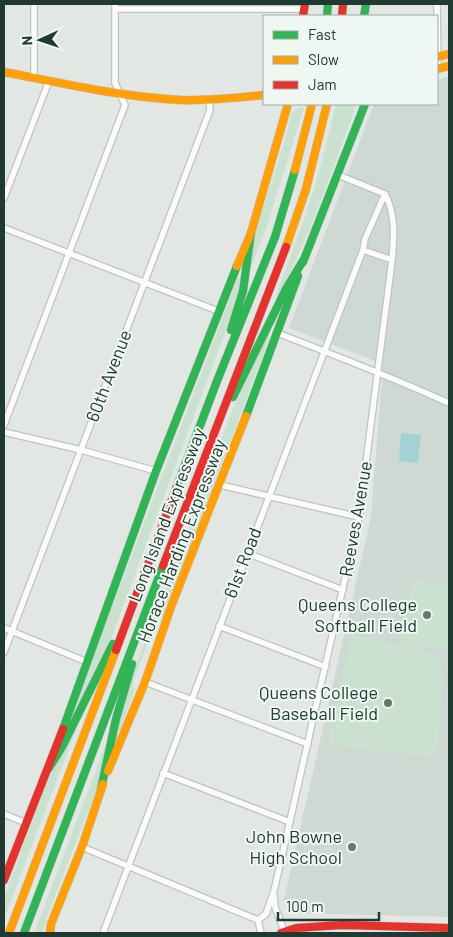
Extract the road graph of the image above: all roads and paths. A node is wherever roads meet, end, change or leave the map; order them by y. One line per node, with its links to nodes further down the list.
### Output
1 (34, 4): 7 (street)
2 (115, 7): 3 (street); 9 (street)
3 (304, 10)
4 (449, 66): 5 (main road)
5 (438, 69)
6 (4, 72): 7 (main road)
7 (34, 78): 8 (main road)
8 (49, 81): 9 (main road); 18 (street)
9 (120, 93): 11 (main road); 22 (street)
10 (263, 95): 11 (main road)
11 (209, 100): 25 (street, 60th Avenue)
12 (288, 105): 20 (main road)
13 (312, 105): 30 (main road, Long Island Expressway)
14 (328, 105): 32 (main road, Long Island Expressway)
15 (365, 105): 16 (main road, Horace Harding Expressway)
16 (338, 175): 17 (street); 23 (main road, Horace Harding Expressway)
17 (386, 194): 21 (street, 61st Road); 24 (street, Reeves Avenue)
18 (4, 198)
19 (4, 228): 22 (street)
20 (251, 233): 26 (main road); 30 (main road)
21 (363, 250): 24 (street); 28 (street, 61st Road)
22 (69, 254): 25 (street); 33 (street)
23 (304, 259): 27 (main road, Horace Harding Expressway); 32 (main road)
24 (392, 260): 29 (street, Reeves Avenue)
25 (144, 282): 26 (street); 35 (street, 60th Avenue)
26 (218, 311): 36 (main road)
27 (278, 333): 28 (street); 37 (main road, Horace Harding Expressway)
28 (325, 351): 29 (street); 38 (street, 61st Road)
29 (378, 372): 31 (street); 39 (street, Reeves Avenue)
30 (216, 381): 42 (main road, Long Island Expressway)
31 (449, 403)
32 (217, 424): 43 (main road, Long Island Expressway)
33 (4, 426)
34 (4, 432): 35 (street)
35 (81, 450): 36 (street); 46 (street, 60th Avenue)
36 (156, 471): 48 (main road)
37 (220, 485): 38 (street); 50 (main road, Horace Harding Expressway)
38 (269, 496): 39 (street); 40 (street, 61st Road)
39 (359, 517): 41 (street, Reeves Avenue)
40 (247, 553): 41 (street); 44 (street, 61st Road)
41 (343, 590): 49 (street, Reeves Avenue)
42 (129, 618): 53 (main road); 65 (main road, Long Island Expressway)
43 (144, 619): 55 (main road); 66 (main road, Long Island Expressway)
44 (219, 626): 49 (street); 51 (street, 61st Road)
45 (4, 628): 46 (street)
46 (12, 631): 47 (street, 60th Avenue); 48 (street)
47 (4, 652)
48 (87, 662): 53 (main road)
49 (326, 666): 52 (street, Reeves Avenue)
50 (144, 682): 51 (street); 55 (main road, Horace Harding Expressway)
51 (191, 700): 52 (street); 54 (street, 61st Road)
52 (308, 744): 57 (street, Reeves Avenue)
53 (49, 768): 58 (main road)
54 (163, 773): 57 (street); 60 (street, 61st Road)
55 (101, 789): 59 (main road, Horace Harding Expressway)
56 (4, 814): 58 (street)
57 (290, 822): 62 (street, Reeves Avenue)
58 (26, 823): 61 (main road)
59 (82, 847): 60 (street); 67 (main road, Horace Harding Expressway)
60 (128, 865): 63 (street); 68 (street, 61st Road)
61 (4, 880)
62 (274, 891): 63 (street, Reeves Avenue); 70 (street, Reeves Avenue)
63 (258, 920): 69 (street)
64 (449, 928): 70 (main road)
65 (9, 933)
66 (24, 933)
67 (50, 933)
68 (103, 933)
69 (261, 933)
70 (284, 933)

